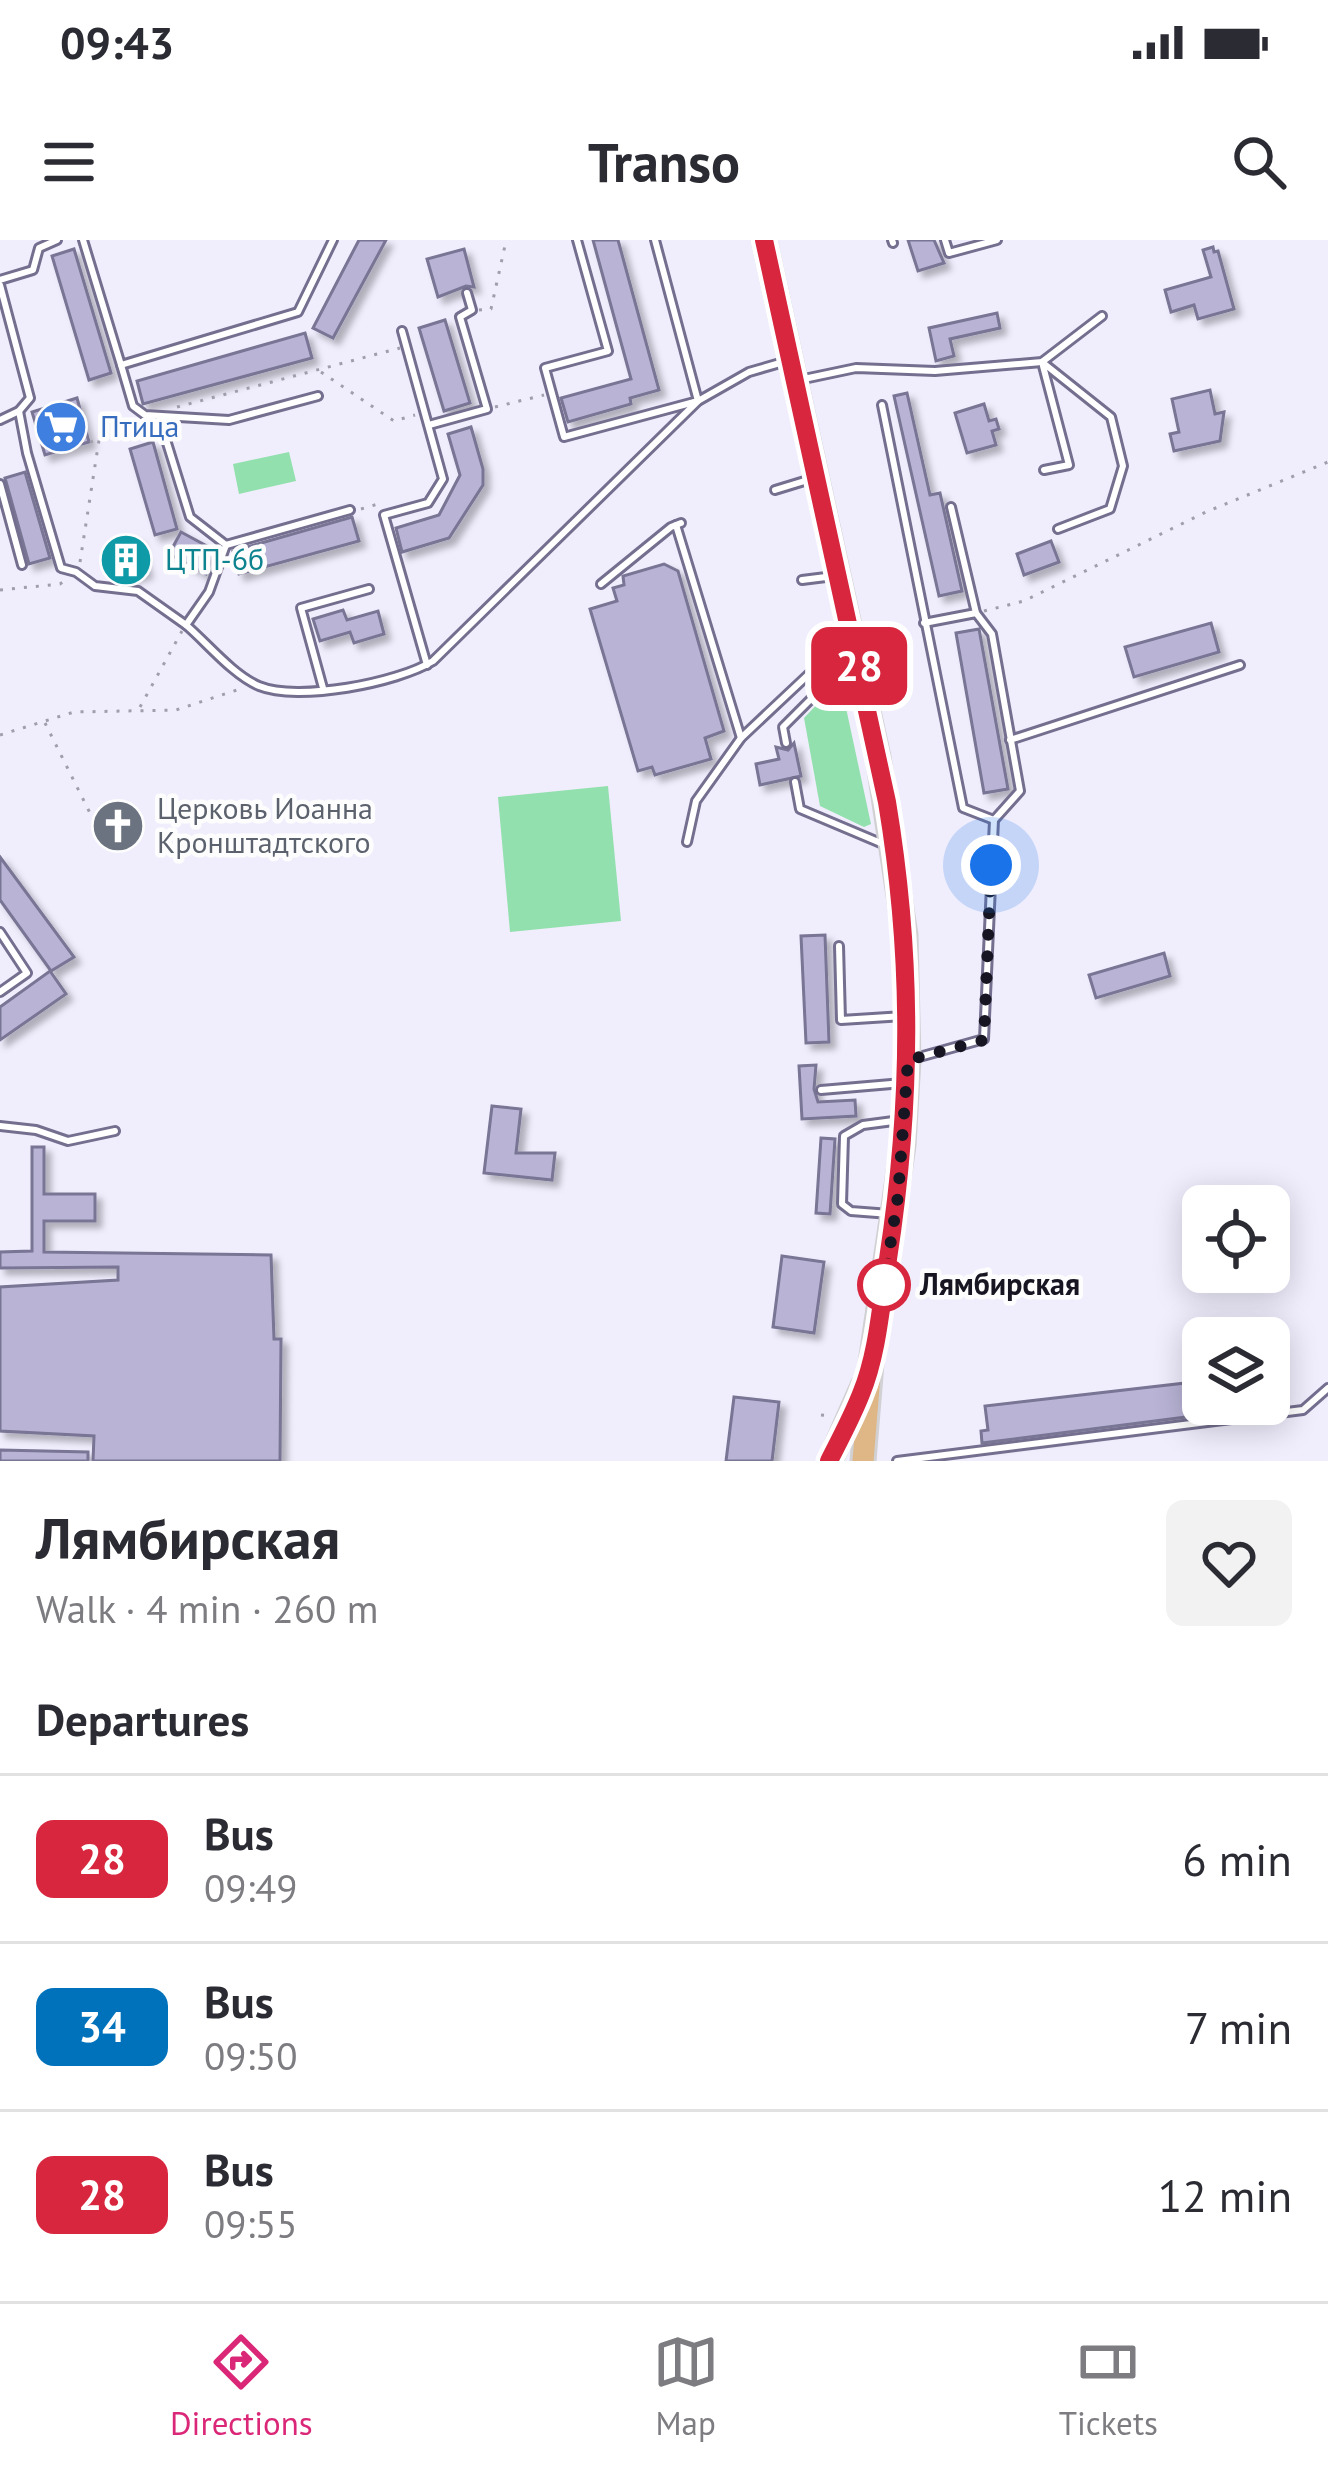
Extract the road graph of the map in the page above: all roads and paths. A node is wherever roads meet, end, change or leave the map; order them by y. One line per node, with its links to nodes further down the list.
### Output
1 (57, 240): 10 (lane)
2 (83, 240): 18 (lane)
3 (333, 240): 18 (lane)
4 (506, 240): 13 (path)
5 (577, 240): 25 (lane)
6 (655, 240): 25 (lane)
7 (764, 240): 19 (main road)
8 (945, 240): 9 (lane)
9 (997, 240)
10 (38, 244): 11 (lane)
11 (0, 282): 28 (lane)
12 (467, 293): 13 (lane)
13 (472, 310): 27 (lane)
14 (1102, 316): 17 (lane)
15 (402, 331): 29 (lane)
16 (403, 347): 20 (path)
17 (1042, 362): 19 (lane); 37 (lane); 45 (lane)
18 (121, 365): 30 (lane)
19 (793, 370): 25 (lane); 38 (main road)
20 (320, 371): 22 (path); 29 (path)
21 (223, 386): 22 (path)
22 (225, 395): 30 (path)
23 (545, 395): 27 (path)
24 (318, 396): 30 (lane)
25 (698, 401): 59 (lane)
26 (882, 405): 56 (lane)
27 (487, 409): 32 (lane)
28 (19, 411): 31 (lane); 48 (lane)
29 (425, 412): 32 (lane)
30 (145, 415): 33 (path)
31 (0, 420)
32 (429, 425): 59 (lane)
33 (99, 440): 35 (path); 48 (path)
34 (166, 442): 46 (lane)
35 (67, 449)
36 (1328, 462): 54 (path)
37 (1044, 470)
38 (815, 478): 40 (lane); 49 (main road)
39 (0, 484): 47 (lane)
40 (775, 490)
41 (378, 504): 44 (path)
42 (951, 507): 54 (lane)
43 (350, 509): 46 (lane)
44 (361, 509)
45 (1058, 529)
46 (226, 545): 57 (lane)
47 (22, 565)
48 (76, 572): 52 (path); 57 (lane)
49 (838, 575): 50 (lane); 55 (main road)
50 (802, 580)
51 (601, 584): 66 (lane)
52 (0, 590)
53 (369, 590): 62 (lane)
54 (976, 613): 56 (lane); 67 (lane)
55 (849, 619): 58 (main road); 66 (lane)
56 (924, 623): 70 (lane)
57 (186, 625): 61 (lane); 63 (path)
58 (857, 655): 68 (lane); 73 (main road)
59 (427, 664): 62 (lane)
60 (1240, 665): 67 (lane)
61 (254, 684): 62 (lane); 63 (path)
62 (323, 688)
63 (138, 709): 64 (path)
64 (44, 722): 65 (path); 71 (path)
65 (0, 735)
66 (741, 738): 72 (lane)
67 (1010, 740): 70 (lane)
68 (786, 743)
69 (795, 782): 73 (lane)
70 (994, 820): 78 (lane)
71 (96, 825)
72 (687, 842)
73 (895, 849): 77 (main road)
74 (0, 932): 76 (lane)
75 (839, 946): 77 (lane)
76 (0, 992)
77 (908, 1016): 78 (main road)
78 (907, 1071): 79 (lane); 80 (main road)
79 (821, 1090)
80 (904, 1120): 83 (main road); 83 (lane)
81 (0, 1126): 82 (lane)
82 (115, 1131)
83 (895, 1215): 84 (main road)
84 (871, 1363): 86 (main road); 87 (main road)
85 (1328, 1388): 88 (lane)
86 (830, 1461)
87 (863, 1461)
88 (897, 1461)

